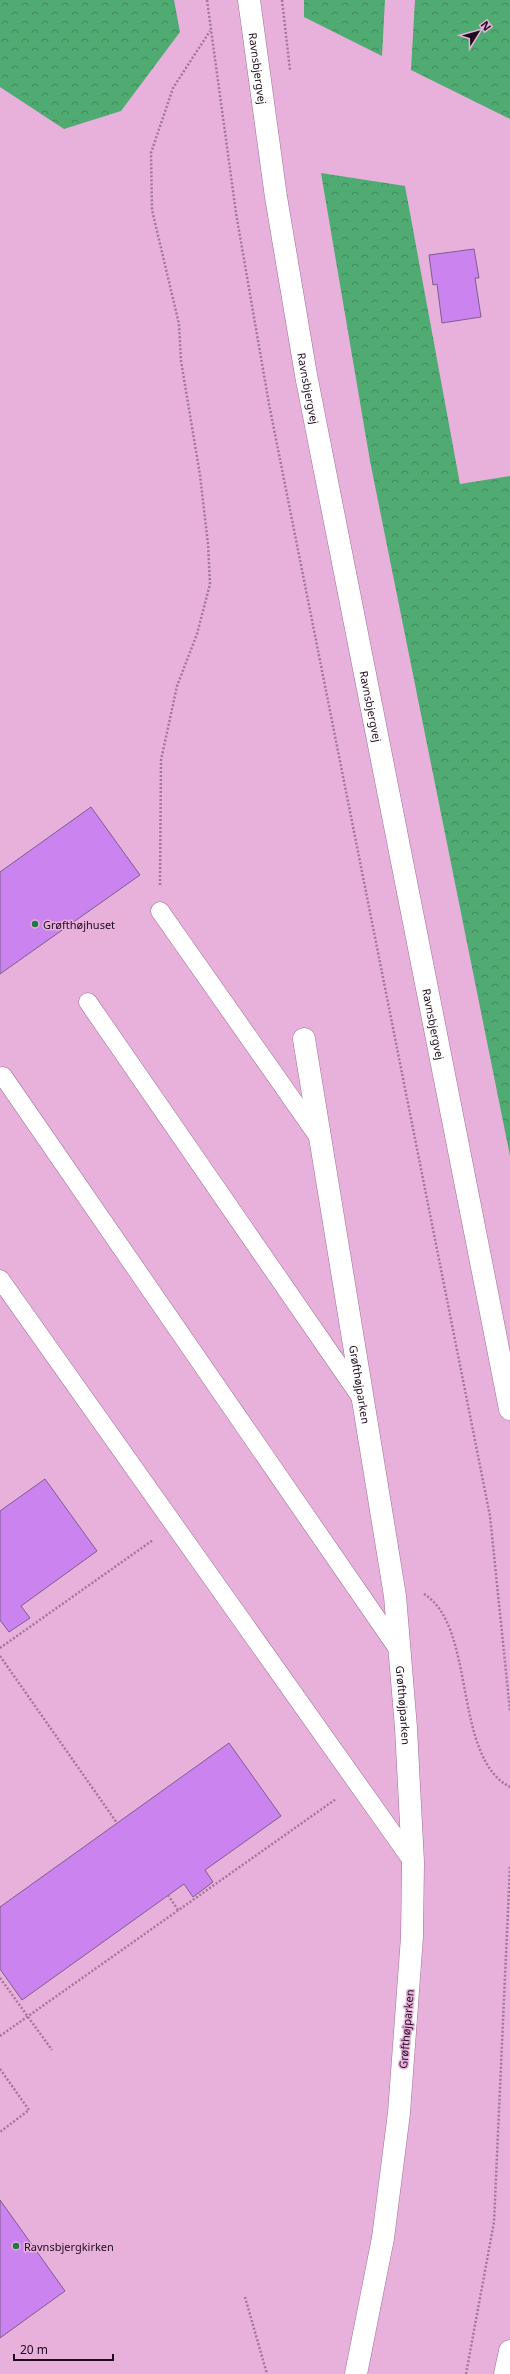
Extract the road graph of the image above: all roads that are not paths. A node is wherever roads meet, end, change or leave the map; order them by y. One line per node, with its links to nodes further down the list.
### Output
1 (249, 0): 9 (street, Ravnsbjergvej)
2 (160, 911): 6 (lane)
3 (88, 1002): 8 (lane)
4 (304, 1039): 6 (street, Grøfthøjparken)
5 (2, 1076): 10 (lane)
6 (323, 1143): 8 (street, Grøfthøjparken)
7 (0, 1279): 11 (lane)
8 (365, 1402): 10 (street, Grøfthøjparken)
9 (510, 1409)
10 (400, 1652): 11 (street, Grøfthøjparken)
11 (413, 1862): 13 (street, Grøfthøjparken)
12 (510, 2351): 14 (street)
13 (356, 2374)
14 (505, 2374)

